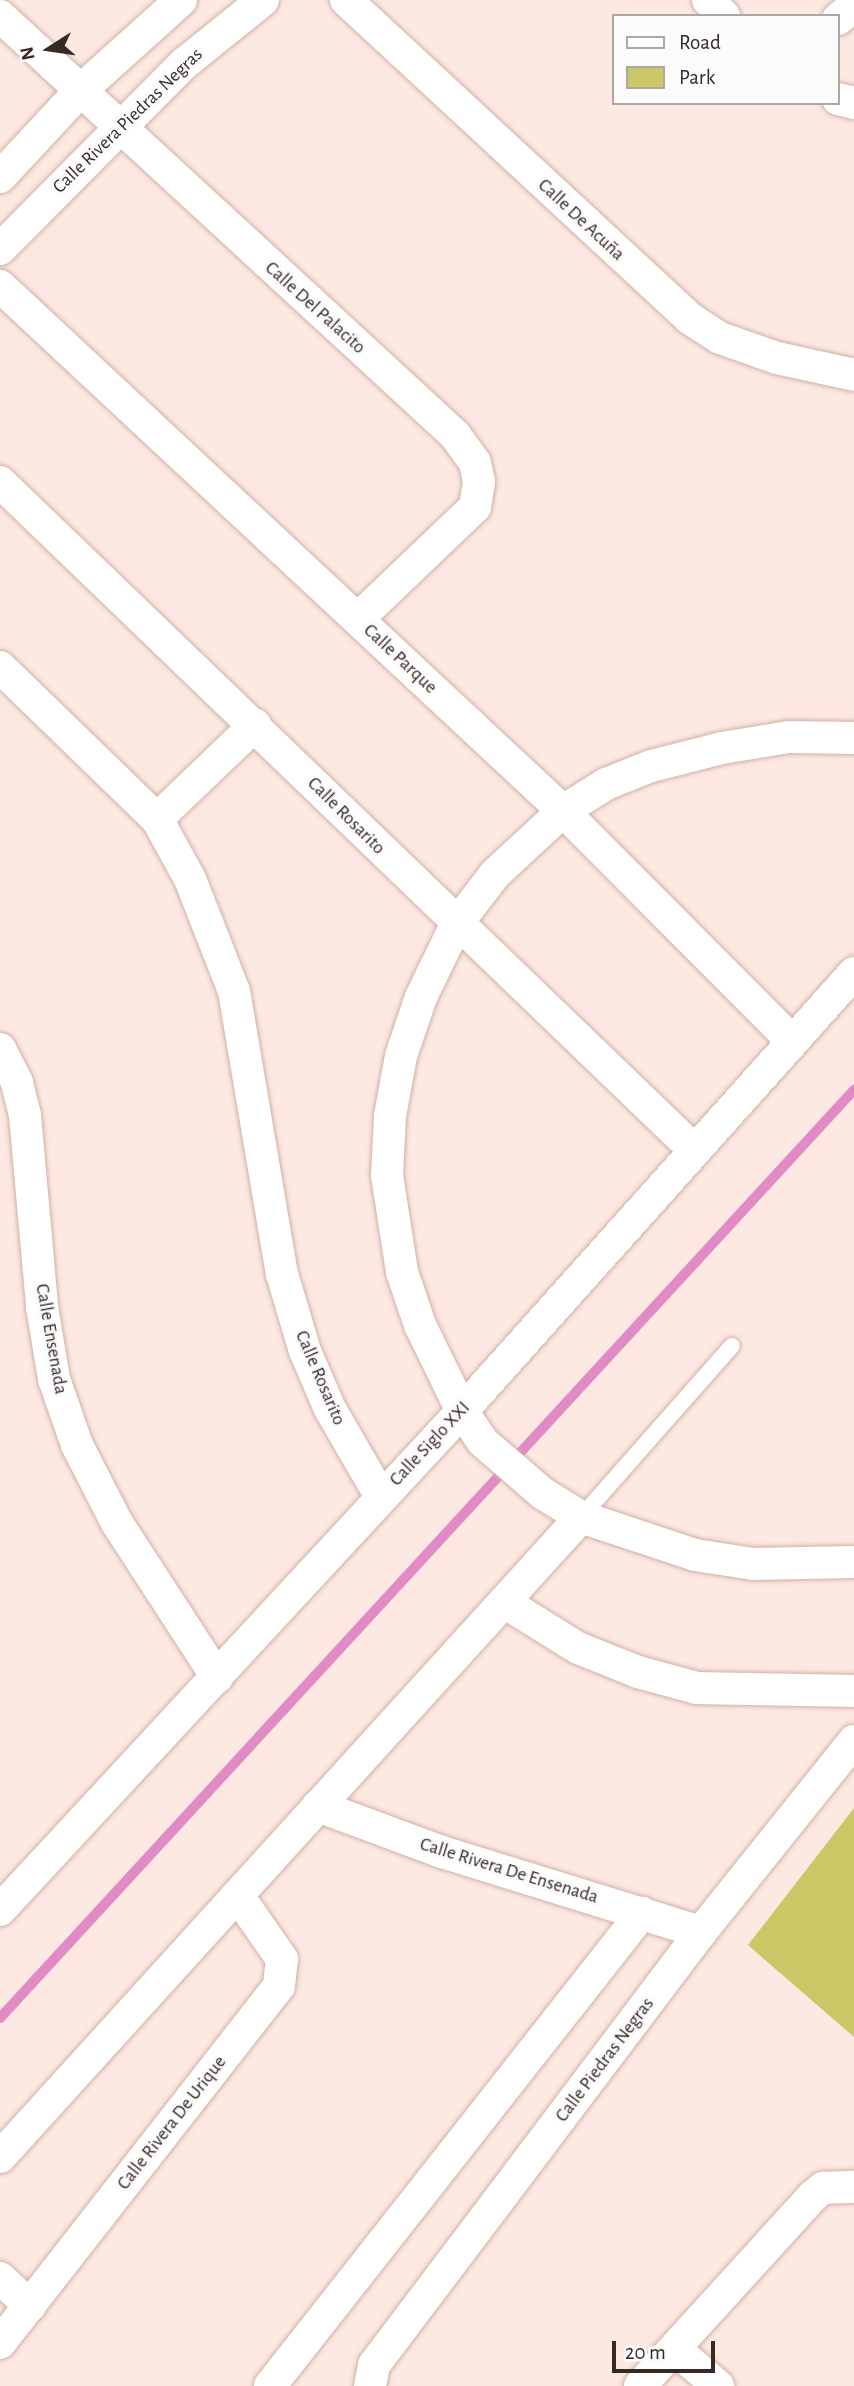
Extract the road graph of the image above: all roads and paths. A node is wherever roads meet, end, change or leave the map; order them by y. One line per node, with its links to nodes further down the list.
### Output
1 (181, 0): 9 (street)
2 (263, 0): 10 (street, Calle Rivera Piedras Negras)
3 (346, 0): 14 (street, Calle De Acuña)
4 (708, 0): 6 (street)
5 (854, 6): 8 (street)
6 (722, 14)
7 (0, 16): 9 (street, Calle Del Palacito)
8 (840, 17)
9 (80, 91): 10 (street, Calle Del Palacito); 11 (street)
10 (117, 128): 12 (street, Calle Rivera Piedras Negras); 16 (street, Calle Del Palacito)
11 (0, 177)
12 (0, 249)
13 (0, 286): 16 (street, Calle Parque)
14 (854, 375)
15 (0, 482): 18 (street, Calle Rosarito)
16 (358, 619): 20 (street, Calle Parque)
17 (0, 667): 21 (street, Calle Rosarito)
18 (255, 725): 21 (street); 22 (street, Calle Rosarito)
19 (854, 738): 20 (street)
20 (563, 811): 22 (street); 24 (street, Calle Parque)
21 (157, 819): 29 (street, Calle Rosarito)
22 (456, 925): 26 (street, Calle Rosarito); 28 (street)
23 (854, 973): 24 (street, Calle Siglo XXI)
24 (792, 1041): 26 (street, Calle Siglo XXI)
25 (0, 1049): 33 (street, Calle Ensenada)
26 (693, 1149): 28 (street, Calle Siglo XXI)
27 (732, 1346): 30 (lane)
28 (461, 1411): 29 (street, Calle Siglo XXI); 30 (street)
29 (381, 1497): 33 (street, Calle Siglo XXI)
30 (581, 1517): 31 (street); 32 (street)
31 (854, 1562)
32 (504, 1602): 34 (street); 36 (street)
33 (217, 1677): 38 (street, Calle Siglo XXI)
34 (854, 1691)
35 (854, 1741): 40 (street, Calle Piedras Negras)
36 (318, 1806): 37 (street); 39 (street, Calle Rivera De Ensenada)
37 (238, 1896): 41 (street); 44 (street, Calle Rivera De Urique)
38 (0, 1910)
39 (642, 1913): 40 (street, Calle Rivera De Ensenada); 47 (street)
40 (701, 1932): 48 (street, Calle Piedras Negras)
41 (0, 2157)
42 (854, 2187): 46 (street)
43 (0, 2278): 44 (street)
44 (30, 2306): 45 (street, Calle Rivera De Urique)
45 (0, 2343)
46 (675, 2349): 49 (street); 50 (street)
47 (270, 2386)
48 (370, 2386)
49 (640, 2386)
50 (718, 2386)

